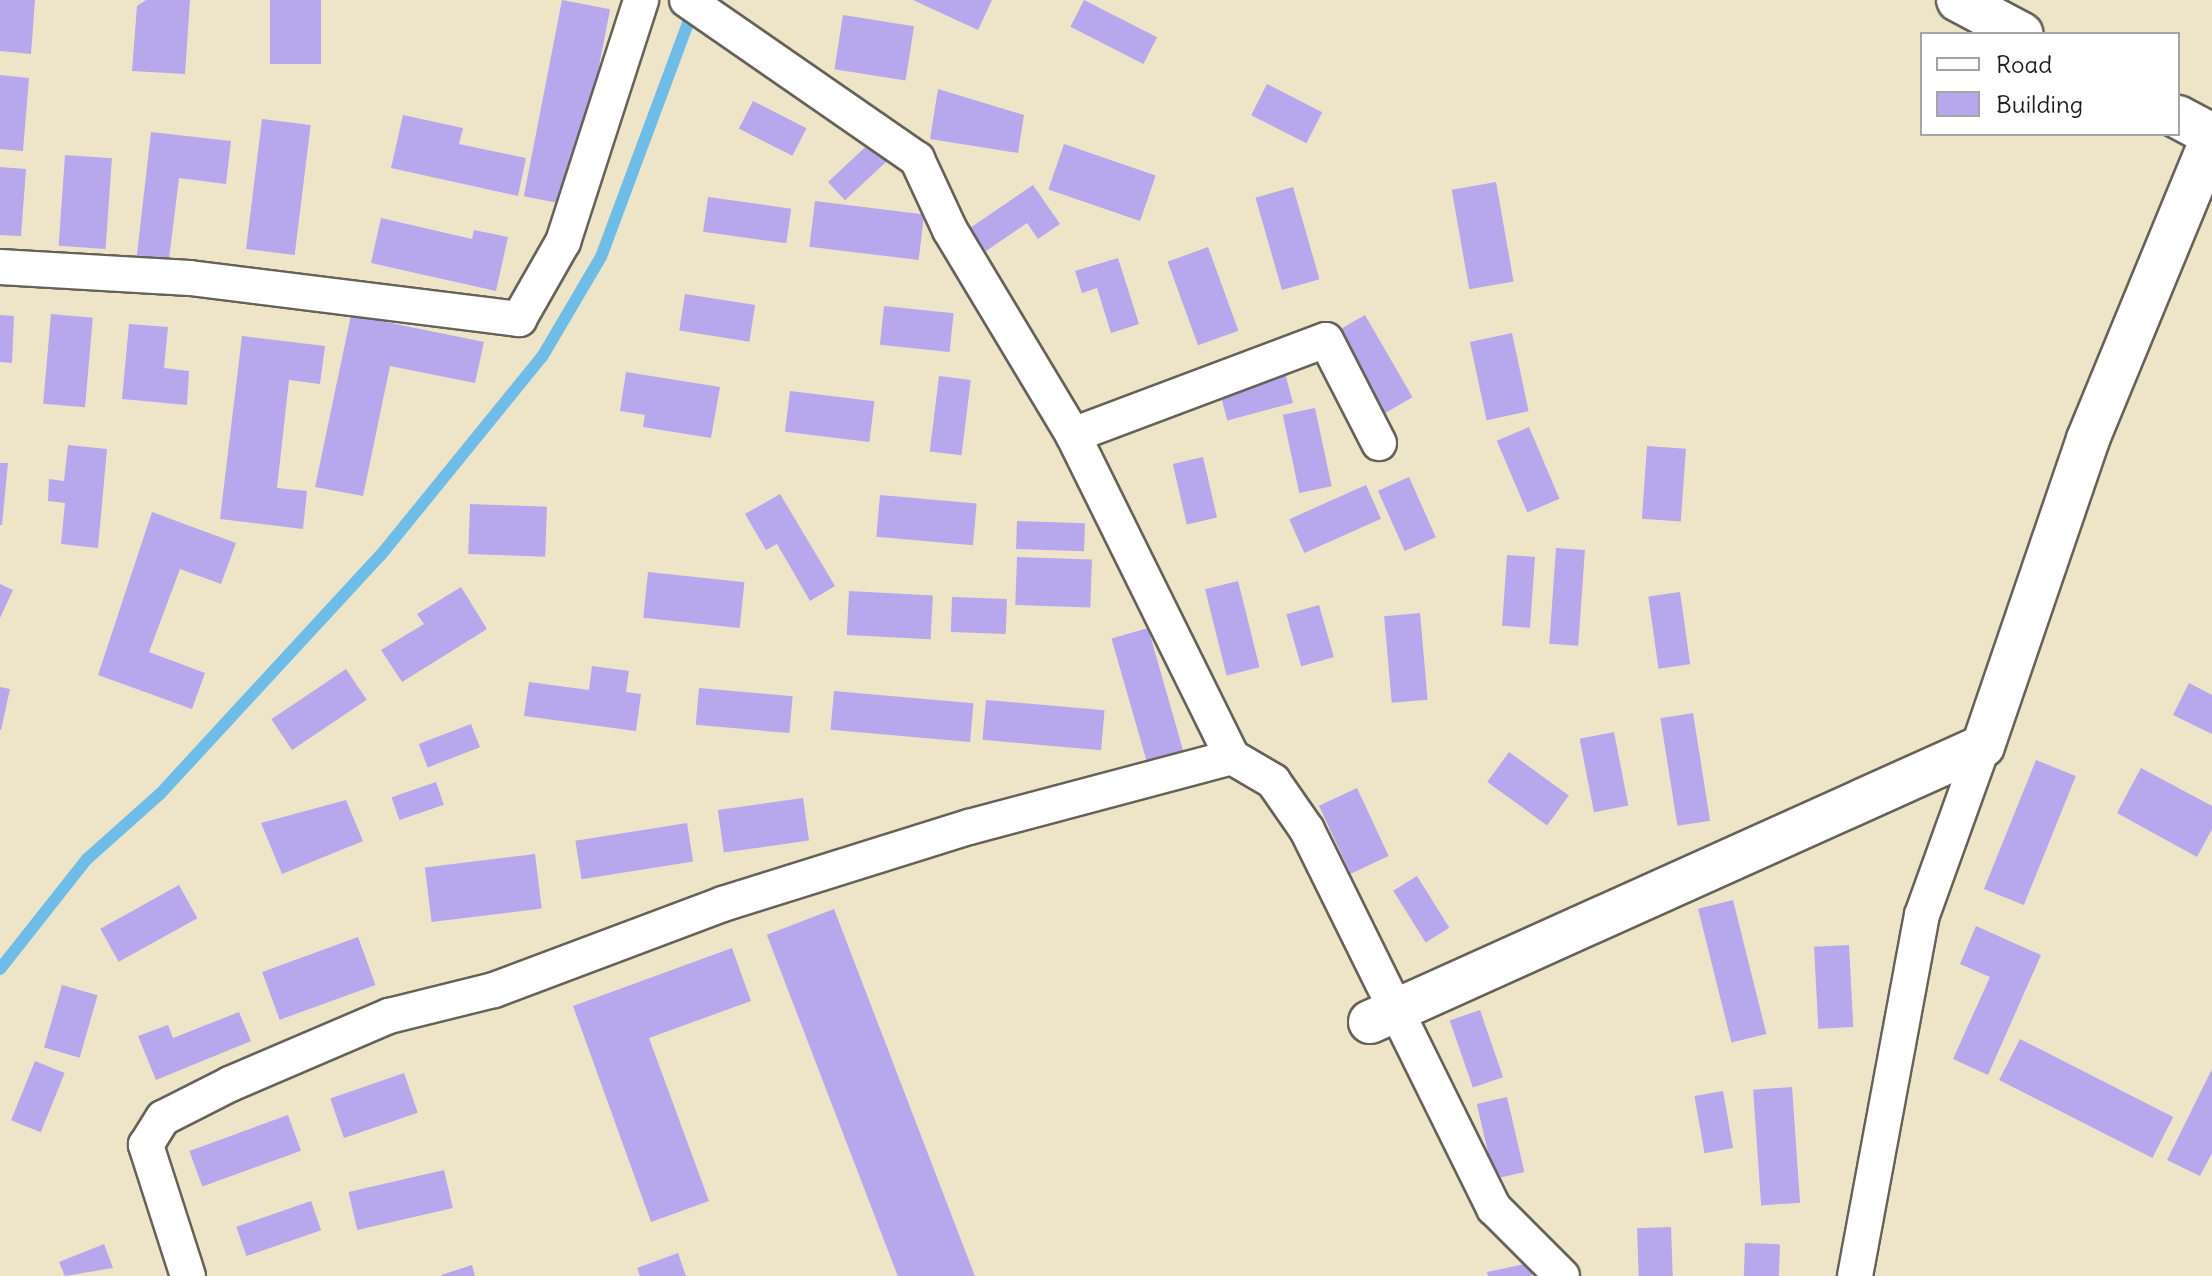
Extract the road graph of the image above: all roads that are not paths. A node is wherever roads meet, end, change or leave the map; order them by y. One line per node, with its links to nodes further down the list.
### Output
1 (641, 0): 7 (street)
2 (687, 0): 8 (street)
3 (1958, 0): 4 (street)
4 (2018, 32)
5 (2180, 118): 6 (street)
6 (2212, 136): 10 (street)
7 (0, 267)
8 (1073, 435): 9 (street); 11 (street)
9 (1379, 443)
10 (1983, 746): 12 (street); 15 (street)
11 (1232, 757): 12 (street); 13 (street)
12 (1382, 1017): 14 (street)
13 (188, 1276)
14 (1562, 1276)
15 (1855, 1276)

